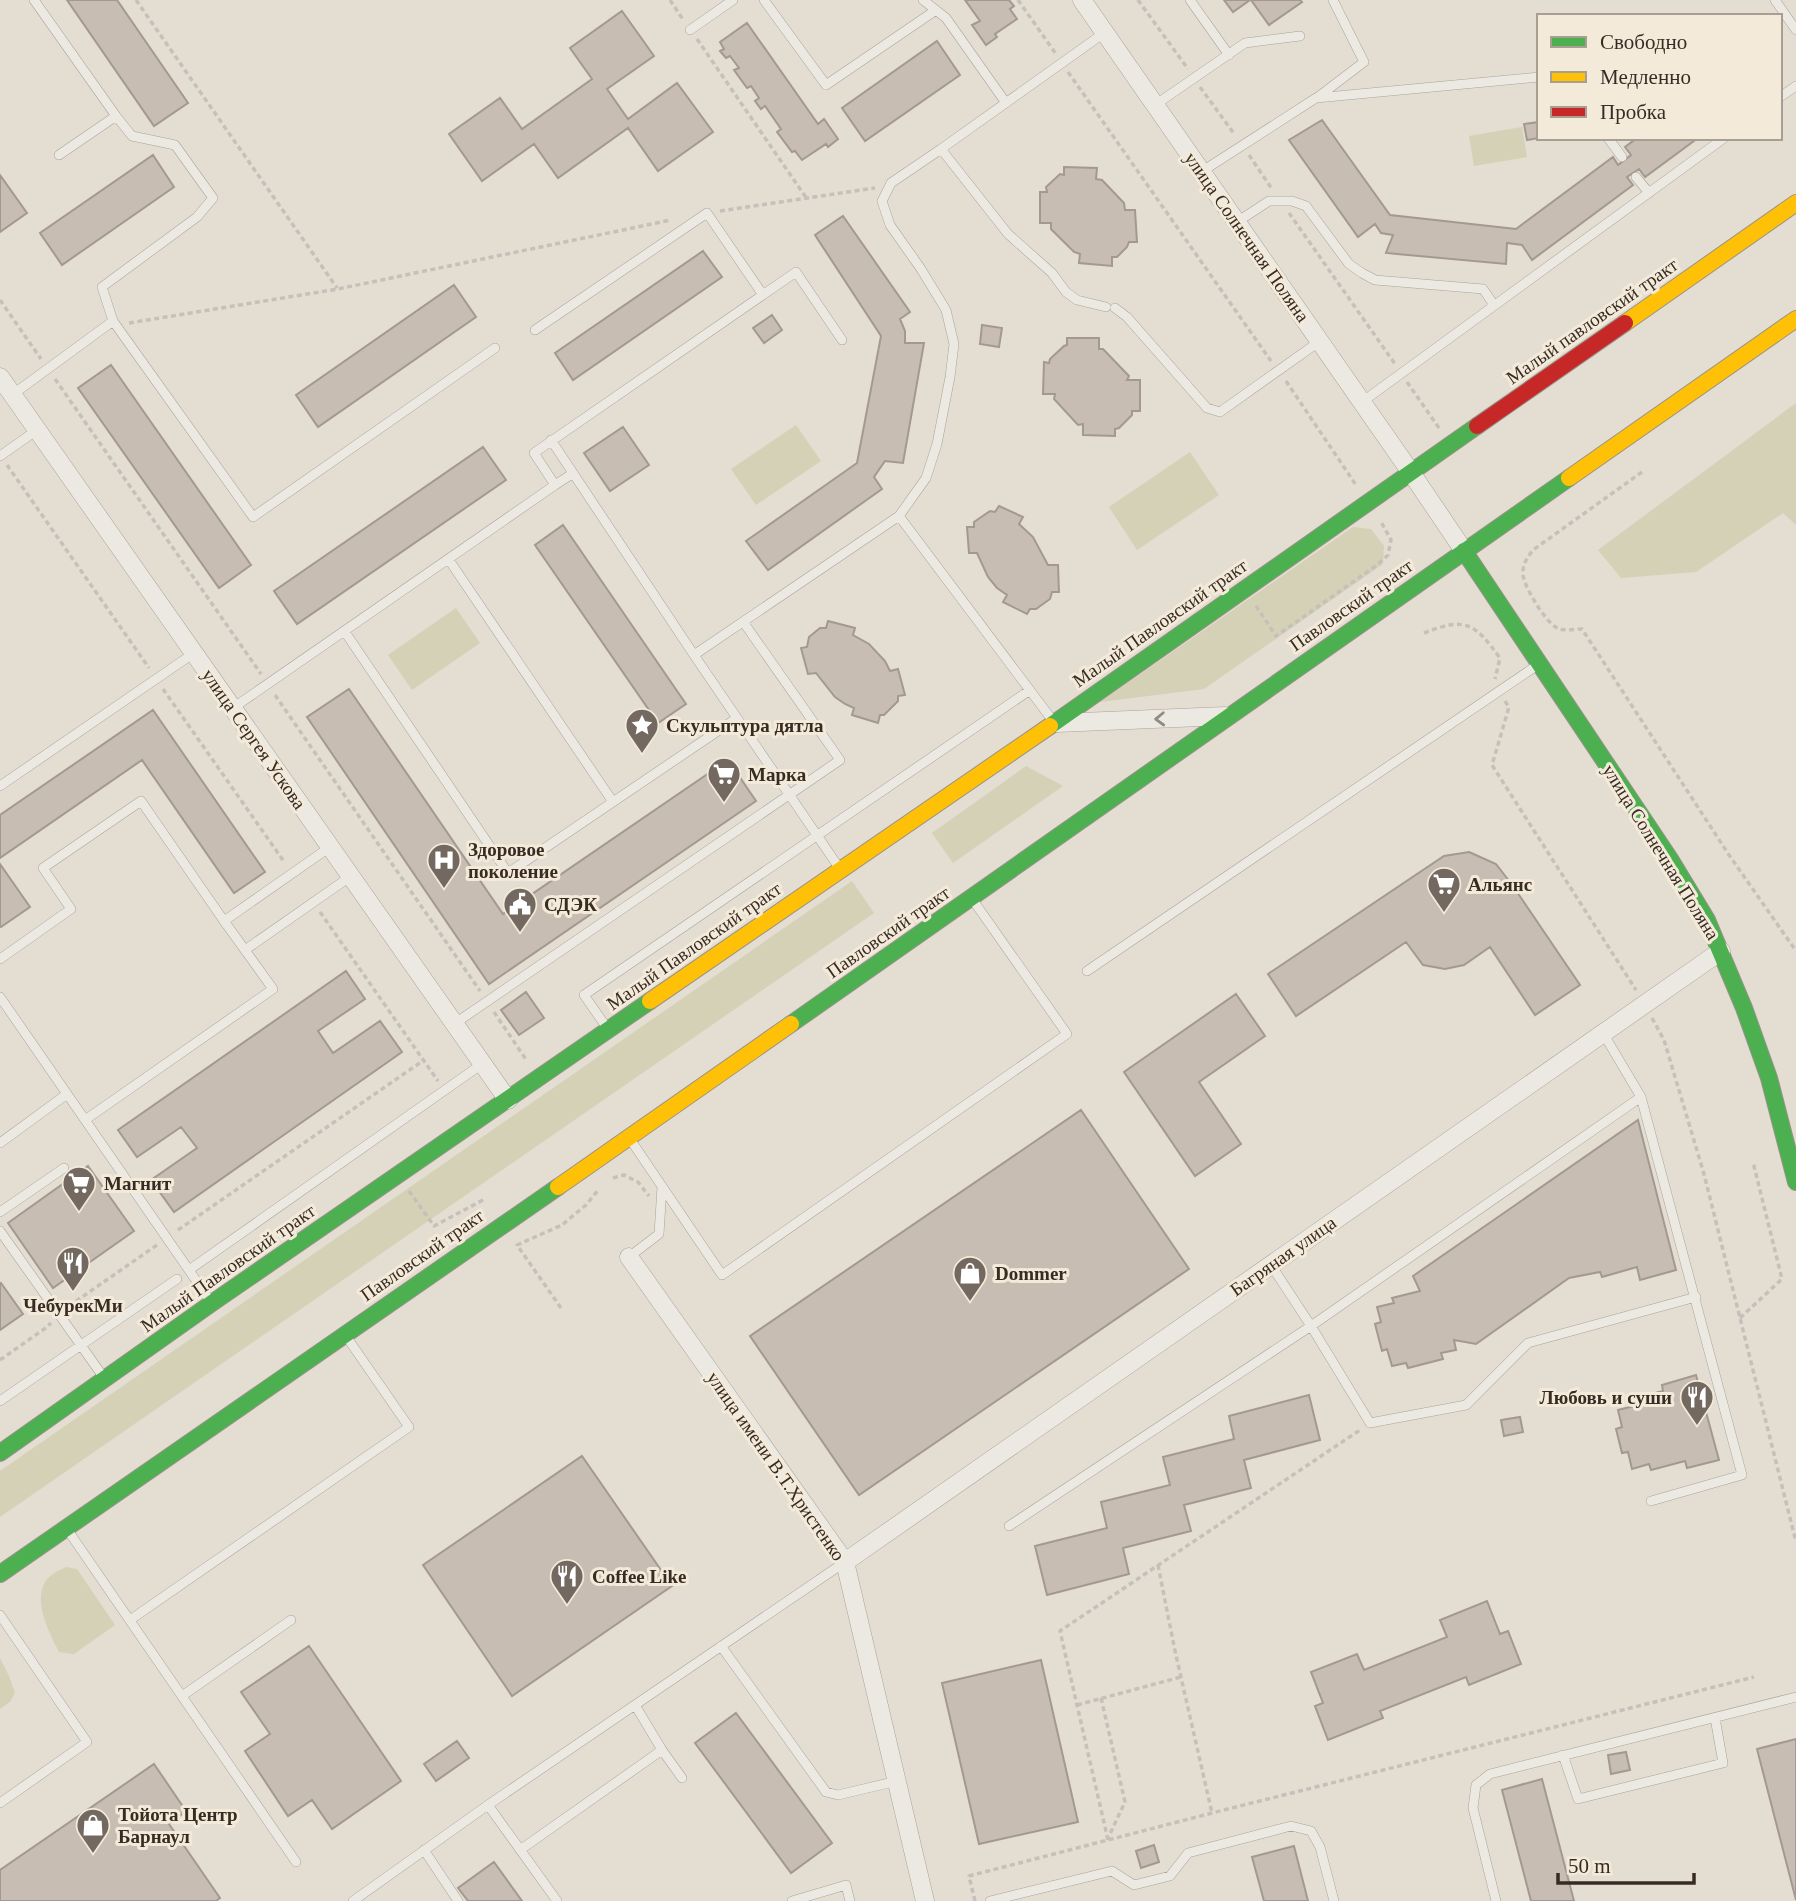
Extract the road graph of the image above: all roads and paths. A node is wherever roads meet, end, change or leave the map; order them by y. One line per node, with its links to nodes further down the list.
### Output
1 (34, 0): 23 (lane)
2 (136, 0): 37 (path)
3 (670, 0): 13 (path)
4 (733, 0): 13 (lane)
5 (764, 0): 12 (lane)
6 (923, 0): 12 (lane)
7 (1018, 0): 18 (path)
8 (1082, 0): 15 (street, улица Солнечная Поляна)
9 (1190, 0): 17 (lane)
10 (1333, 0): 20 (lane)
11 (1775, 0): 14 (lane)
12 (936, 10): 21 (lane)
13 (690, 30): 33 (path)
14 (1796, 30)
15 (1104, 33): 18 (lane); 22 (street, улица Солнечная Поляна)
16 (1300, 36): 17 (lane)
17 (1228, 55): 22 (lane)
18 (1062, 64): 21 (lane); 46 (path)
19 (1537, 77): 20 (lane)
20 (1317, 98): 29 (lane)
21 (1006, 103): 26 (lane)
22 (1155, 106): 29 (street, улица Солнечная Поляна)
23 (116, 116): 27 (lane); 41 (lane)
24 (1609, 140): 28 (lane)
25 (1721, 140): 32 (lane)
26 (941, 149): 31 (lane); 46 (lane)
27 (60, 155)
28 (1622, 158)
29 (1201, 172): 36 (street, улица Солнечная Поляна)
30 (1636, 177): 32 (lane)
31 (889, 186): 33 (path); 58 (lane)
32 (1648, 193): 39 (lane)
33 (807, 199): 35 (path)
34 (1796, 203): 55 (street, Малый павловский тракт)
35 (707, 213): 37 (path); 38 (lane); 42 (lane)
36 (1237, 222): 39 (lane); 44 (street, улица Солнечная Поляна)
37 (338, 289): 41 (path)
38 (763, 295): 43 (lane); 51 (lane)
39 (1494, 305): 49 (lane)
40 (1796, 318): 60 (street, Павловский тракт)
41 (113, 321): 45 (lane); 48 (lane)
42 (534, 330)
43 (842, 340)
44 (1320, 341): 46 (lane); 49 (street, улица Солнечная Поляна)
45 (495, 348)
46 (1278, 370): 57 (path)
47 (0, 377): 48 (street, улица Сергея Ускова)
48 (12, 395): 50 (street, улица Сергея Ускова)
49 (1363, 402): 55 (street, улица Солнечная Поляна)
50 (37, 430): 52 (lane); 66 (street, улица Сергея Ускова)
51 (551, 440): 54 (lane); 56 (lane)
52 (0, 456): 69 (path)
53 (1642, 472): 87 (path)
54 (572, 474): 56 (lane); 67 (lane)
55 (1412, 474): 60 (street, улица Солнечная Поляна); 75 (street, Малый Павловский тракт)
56 (555, 485): 61 (lane)
57 (1358, 489)
58 (899, 516): 63 (lane); 70 (lane)
59 (1379, 519): 62 (path)
60 (1464, 551): 68 (street, улица Солнечная Поляна); 73 (street, Павловский тракт)
61 (449, 560): 64 (lane); 78 (lane)
62 (1253, 601)
63 (744, 623): 67 (lane); 77 (lane)
64 (345, 632): 72 (lane); 78 (lane)
65 (1424, 633): 71 (path)
66 (194, 653): 69 (lane); 72 (street, улица Сергея Ускова)
67 (694, 656): 74 (lane)
68 (1540, 663): 71 (lane); 86 (street, улица Солнечная Поляна)
69 (156, 679): 76 (lane)
70 (1030, 690): 75 (lane); 79 (lane)
71 (1499, 691): 89 (lane); 91 (path)
72 (233, 708): 80 (street, улица Сергея Ускова)
73 (1228, 716): 75 (street, one-way to 75); 83 (street, Павловский тракт)
74 (737, 718): 77 (lane); 78 (lane)
75 (1054, 723): 81 (street, Малый Павловский тракт)
76 (0, 786)
77 (789, 794): 79 (lane); 92 (lane)
78 (613, 802)
79 (817, 835): 81 (lane); 93 (lane)
80 (330, 847): 82 (street, улица Сергея Ускова); 84 (lane)
81 (841, 870): 93 (street, Малый Павловский тракт)
82 (351, 876): 85 (lane); 92 (street, улица Сергея Ускова)
83 (972, 899): 101 (street, Павловский тракт); 108 (lane)
84 (224, 921): 85 (lane); 88 (lane)
85 (245, 950): 100 (lane)
86 (1721, 951): 91 (street, Багряная улица); 107 (street, улица Солнечная Поляна)
87 (1796, 951)
88 (0, 959)
89 (1087, 971)
90 (0, 998): 97 (lane)
91 (1644, 1004): 94 (street, Багряная улица); 122 (path)
92 (454, 1024): 96 (street, улица Сергея Ускова)
93 (609, 1030): 99 (street, Малый Павловский тракт)
94 (1603, 1033): 98 (lane); 115 (street, Багряная улица)
95 (424, 1060): 113 (path)
96 (482, 1063): 99 (street, улица Сергея Ускова); 116 (lane)
97 (67, 1094): 100 (lane); 102 (lane)
98 (1641, 1097): 118 (lane); 123 (lane)
99 (508, 1100): 105 (street, Малый Павловский тракт)
100 (85, 1120): 113 (lane)
101 (629, 1138): 108 (lane); 124 (street, Павловский тракт)
102 (0, 1143)
103 (1753, 1162): 122 (path)
104 (64, 1168): 111 (lane)
105 (398, 1176): 110 (path); 119 (street, Малый Павловский тракт)
106 (606, 1180): 108 (path)
107 (1796, 1182)
108 (662, 1187): 114 (lane)
109 (600, 1188): 120 (path)
110 (485, 1199)
111 (0, 1212)
112 (0, 1231): 121 (lane)
113 (167, 1238): 116 (lane); 121 (path)
114 (629, 1257): 135 (street, улица имени В.Т.Христенко)
115 (1271, 1265): 123 (lane); 135 (street, Багряная улица)
116 (189, 1270): 119 (lane)
117 (177, 1279): 125 (lane)
118 (1696, 1297): 129 (lane); 131 (lane)
119 (212, 1303): 127 (street, Малый Павловский тракт)
120 (561, 1308)
121 (59, 1313): 125 (lane); 126 (path)
122 (1740, 1318): 134 (path)
123 (1311, 1326): 129 (lane); 132 (lane)
124 (345, 1334): 133 (street, Павловский тракт); 139 (lane)
125 (81, 1345): 127 (lane); 128 (lane)
126 (0, 1360)
127 (105, 1380): 130 (street, Малый Павловский тракт)
128 (0, 1401)
129 (1370, 1423): 136 (path)
130 (0, 1453)
131 (1651, 1501)
132 (1009, 1526)
133 (66, 1528): 137 (street, Павловский тракт); 139 (lane)
134 (1796, 1542)
135 (845, 1562): 141 (lane); 153 (street, улица имени В.Т.Христенко)
136 (1158, 1565): 143 (path); 148 (path)
137 (0, 1574)
138 (0, 1615): 154 (lane)
139 (130, 1620): 144 (lane)
140 (291, 1620): 144 (lane)
141 (721, 1646): 147 (lane); 153 (lane)
142 (1754, 1676): 156 (path)
143 (1181, 1677): 146 (path); 156 (path)
144 (182, 1696): 160 (lane)
145 (1796, 1697): 149 (lane)
146 (1101, 1698): 148 (path); 157 (path)
147 (635, 1705): 150 (lane); 155 (lane)
148 (1077, 1705): 157 (path)
149 (1715, 1718): 151 (lane); 151 (lane)
150 (662, 1750): 152 (lane); 159 (lane)
151 (1563, 1755): 161 (lane)
152 (682, 1778)
153 (897, 1781): 167 (street, улица имени В.Т.Христенко)
154 (0, 1803)
155 (488, 1805): 158 (lane); 159 (lane)
156 (1212, 1813): 157 (path)
157 (1108, 1840): 168 (path)
158 (424, 1850): 162 (lane); 163 (lane)
159 (520, 1850): 164 (lane)
160 (296, 1861)
161 (1494, 1900)
162 (353, 1901)
163 (458, 1901)
164 (557, 1901)
165 (792, 1901): 166 (lane)
166 (850, 1901)
167 (925, 1901)
168 (975, 1901)
169 (990, 1901): 170 (lane)
170 (1334, 1901)

